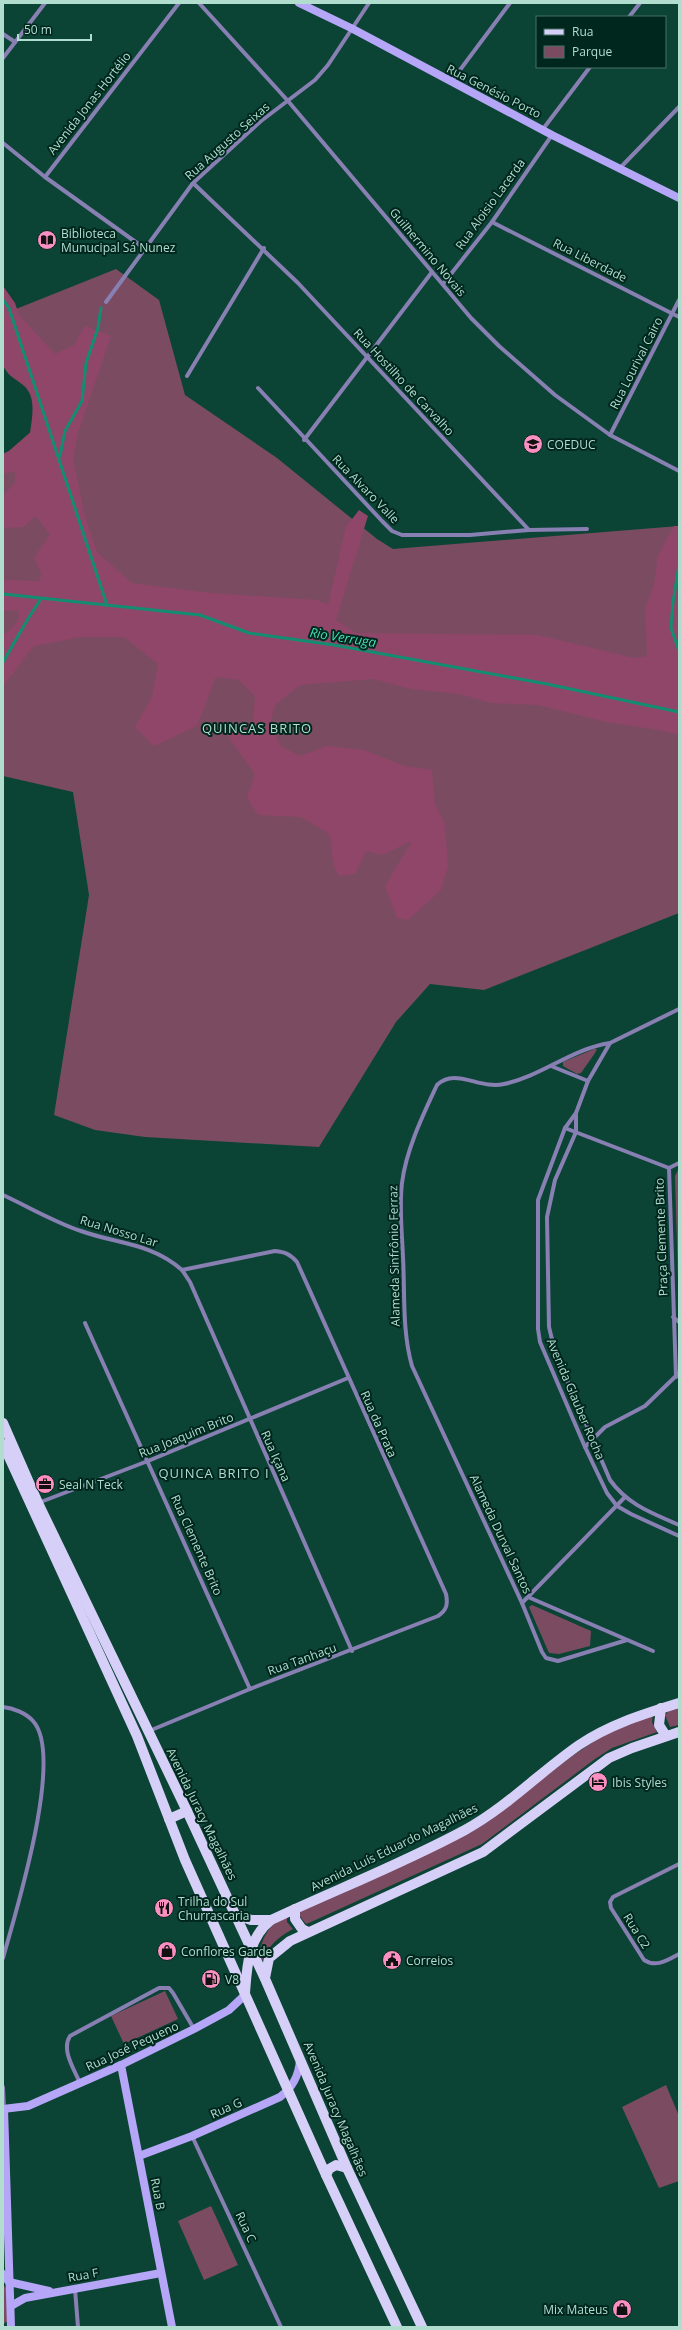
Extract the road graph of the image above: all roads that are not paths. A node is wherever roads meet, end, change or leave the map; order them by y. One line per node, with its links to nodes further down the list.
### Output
1 (45, 3): 11 (street)
2 (179, 3): 21 (street, Avenida Jonas Hortélio)
3 (199, 3): 15 (street, Guilhermino Novais)
4 (299, 3): 9 (main road, Rua Genésio Porto)
5 (370, 3): 9 (street, Rua Augusto Seixas)
6 (510, 3): 14 (street)
7 (640, 3): 8 (street)
8 (630, 16)
9 (351, 28): 14 (main road, Rua Genésio Porto); 15 (street, Rua Augusto Seixas)
10 (3, 34): 11 (street)
11 (15, 42): 12 (street)
12 (3, 58)
13 (589, 68): 17 (street)
14 (451, 82): 17 (main road, Rua Genésio Porto)
15 (288, 101): 22 (street, Rua Augusto Seixas); 27 (street, Guilhermino Novais)
16 (679, 107): 20 (street)
17 (543, 129): 18 (main road, Rua Genésio Porto)
18 (552, 135): 20 (main road, Rua Genésio Porto); 24 (street, Rua Aloisio Lacerda)
19 (3, 143): 21 (street)
20 (619, 168): 23 (main road, Rua Genésio Porto)
21 (45, 177): 25 (street)
22 (193, 183): 25 (street, Rua Augusto Seixas); 26 (street, Rua Hostilho de Carvalho)
23 (679, 198)
24 (492, 222): 28 (street, Rua Aloisio Lacerda); 31 (street, Rua Liberdade)
25 (144, 248): 30 (street, Rua Augusto Seixas)
26 (264, 248): 33 (street, Rua Hostilho de Carvalho); 34 (street)
27 (432, 272): 28 (street, Guilhermino Novais); 33 (street)
28 (443, 284): 36 (street, Guilhermino Novais)
29 (679, 300): 31 (street, Rua Lourival Cairo)
30 (106, 302)
31 (672, 313): 32 (street, Rua Liberdade); 36 (street, Rua Lourival Cairo)
32 (679, 317)
33 (367, 355): 37 (street); 40 (street, Rua Hostilho de Carvalho)
34 (187, 376)
35 (258, 388): 37 (street, Rua Alvaro Valle)
36 (610, 435): 38 (street, Guilhermino Novais)
37 (304, 440): 40 (street, Rua Alvaro Valle)
38 (679, 471)
39 (586, 529): 40 (street, Rua Alvaro Valle)
40 (529, 530)
41 (679, 1009): 42 (street)
42 (610, 1043): 43 (street); 44 (street, Avenida Glauber Rocha)
43 (551, 1066): 44 (street); 58 (street, Alameda Sinfrônio Ferraz)
44 (588, 1081): 45 (street, Avenida Glauber Rocha)
45 (576, 1113): 46 (street, Avenida Glauber Rocha); 47 (street, Avenida Glauber Rocha)
46 (565, 1128): 47 (street); 63 (street, Avenida Glauber Rocha)
47 (576, 1132): 49 (street); 61 (street, Avenida Glauber Rocha)
48 (679, 1163): 49 (street, Praça Clemente Brito)
49 (669, 1168): 52 (street, Praça Clemente Brito)
50 (3, 1195): 51 (street, Rua Nosso Lar)
51 (182, 1270): 57 (street, Rua da Prata); 59 (street, Rua Içana)
52 (673, 1317): 53 (street); 56 (street, Praça Clemente Brito)
53 (679, 1322)
54 (85, 1323): 64 (street, Rua Clemente Brito)
55 (679, 1372): 56 (street)
56 (676, 1377): 61 (street)
57 (348, 1378): 59 (street, Rua Joaquim Brito); 70 (street, Rua da Prata)
58 (420, 1384): 72 (street, Alameda Durval Santos)
59 (249, 1419): 64 (street, Rua Joaquim Brito); 74 (street, Rua Içana)
60 (3, 1423): 66 (main road, Avenida Juracy Magalhães)
61 (593, 1440): 63 (street); 65 (street, Avenida Glauber Rocha)
62 (3, 1444): 66 (main road, Avenida Juracy Magalhães)
63 (585, 1447): 67 (street, Avenida Glauber Rocha)
64 (148, 1462): 66 (street, Rua Joaquim Brito); 76 (street, Rua Clemente Brito)
65 (625, 1497): 67 (street, Alameda Durval Santos); 68 (street, Avenida Glauber Rocha)
66 (35, 1504): 80 (main road, Avenida Juracy Magalhães); 84 (main road, Avenida Juracy Magalhães)
67 (617, 1506): 69 (street, Avenida Glauber Rocha); 71 (street, Alameda Durval Santos)
68 (679, 1525)
69 (679, 1536)
70 (446, 1594): 74 (street, Rua Tanhaçu)
71 (528, 1597): 72 (street, Alameda Durval Santos); 73 (street)
72 (522, 1603): 73 (street)
73 (627, 1640): 75 (street)
74 (352, 1651): 76 (street, Rua Tanhaçu)
75 (653, 1651)
76 (250, 1689): 80 (street, Rua Tanhaçu)
77 (679, 1703): 79 (main road, Avenida Luís Eduardo Magalhães)
78 (3, 1707): 92 (street)
79 (661, 1708): 82 (main road); 86 (main road, Avenida Luís Eduardo Magalhães)
80 (148, 1731): 83 (main road, Avenida Juracy Magalhães)
81 (679, 1732): 82 (main road)
82 (666, 1736): 89 (main road)
83 (187, 1811): 84 (main road); 87 (main road, Avenida Juracy Magalhães)
84 (169, 1819): 94 (main road, Avenida Juracy Magalhães)
85 (679, 1864): 91 (street, Rua C2)
86 (295, 1909): 88 (main road, Avenida Luís Eduardo Magalhães); 89 (main road)
87 (235, 1914): 88 (main road); 90 (main road, Avenida Juracy Magalhães)
88 (271, 1920): 90 (main road, Avenida Luís Eduardo Magalhães)
89 (308, 1932): 93 (main road)
90 (251, 1948): 93 (main road, Avenida Juracy Magalhães); 94 (main road)
91 (679, 1954)
92 (3, 1958)
93 (265, 1978): 96 (main road, Avenida Juracy Magalhães)
94 (245, 1995): 95 (main road, Rua José Pequeno); 100 (main road, Avenida Juracy Magalhães)
95 (194, 2029): 97 (main road, Rua José Pequeno); 98 (street, Rua José Pequeno)
96 (300, 2057): 100 (main road); 104 (main road, Avenida Juracy Magalhães)
97 (121, 2065): 98 (main road, Rua José Pequeno); 103 (main road, Rua B)
98 (80, 2083): 101 (main road, Rua José Pequeno)
99 (3, 2087): 101 (street)
100 (289, 2090): 102 (main road, Rua G); 105 (main road, Avenida Juracy Magalhães)
101 (4, 2109): 106 (main road)
102 (192, 2136): 103 (main road, Rua G); 117 (street, Rua C)
103 (139, 2156): 107 (main road, Rua B)
104 (347, 2168): 105 (main road); 119 (main road, Avenida Juracy Magalhães)
105 (326, 2175): 118 (main road, Avenida Juracy Magalhães)
106 (5, 2231): 109 (main road)
107 (161, 2272): 110 (main road, Rua F); 116 (main road, Rua B)
108 (3, 2274): 109 (main road)
109 (9, 2282): 111 (main road); 112 (main road)
110 (75, 2289): 111 (main road, Rua F); 115 (street)
111 (53, 2292): 112 (main road, Rua F)
112 (11, 2306): 113 (main road)
113 (11, 2324): 114 (main road)
114 (3, 2326)
115 (78, 2327)
116 (172, 2327)
117 (281, 2327)
118 (397, 2327)
119 (422, 2327)

